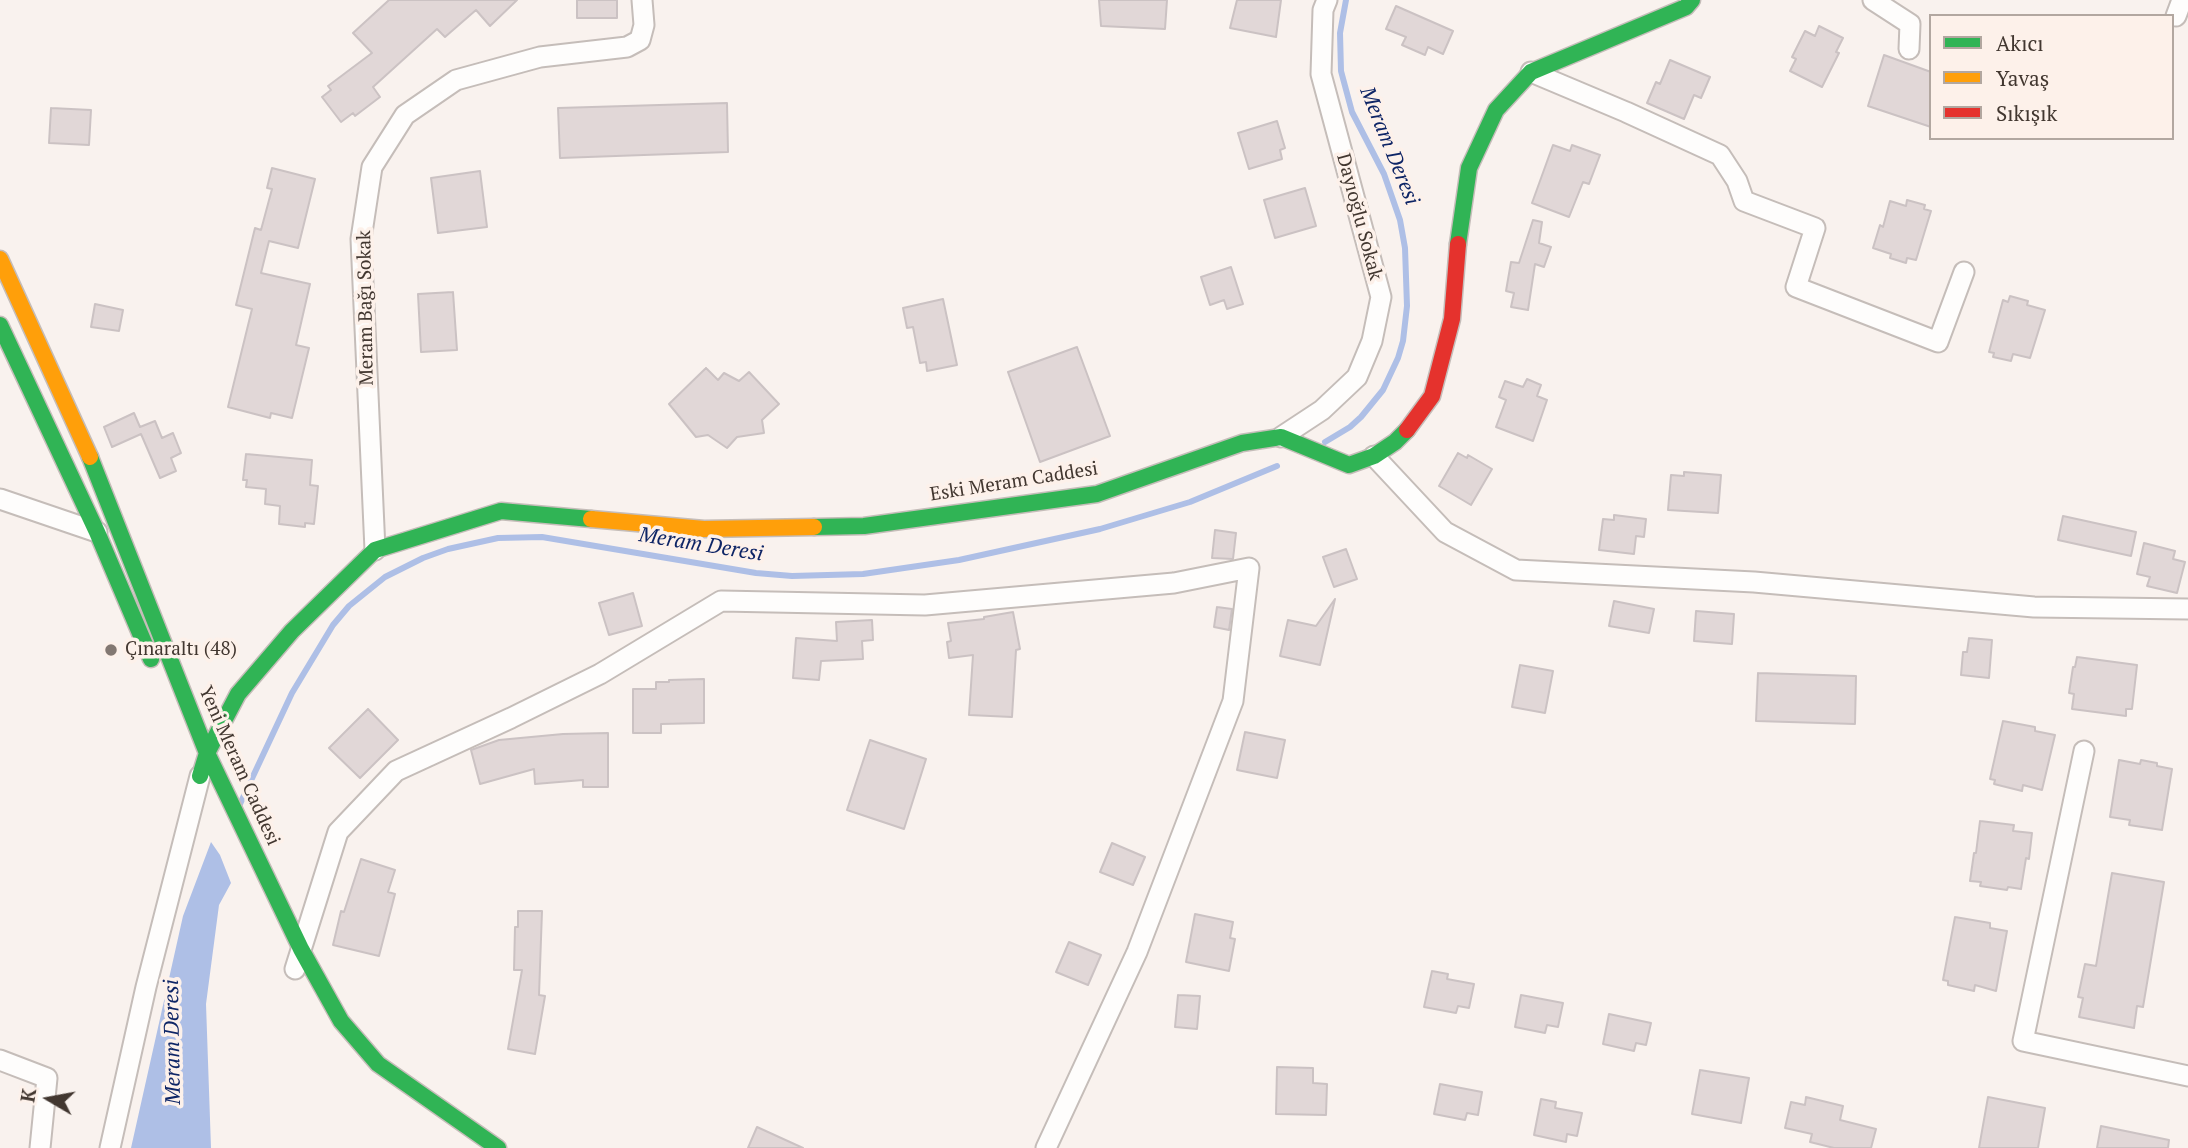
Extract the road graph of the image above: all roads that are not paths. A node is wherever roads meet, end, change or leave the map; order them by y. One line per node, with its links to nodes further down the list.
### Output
1 (642, 0): 14 (street, Meram Bağı Sokak)
2 (1326, 0): 10 (street, Dayıoğlu Sokak)
3 (1692, 0): 6 (street)
4 (1873, 0): 5 (street)
5 (1909, 49)
6 (1531, 72): 8 (street); 11 (street)
7 (0, 259): 19 (street, Yeni Meram Caddesi)
8 (1964, 272)
9 (0, 326): 13 (street)
10 (1281, 437): 11 (street); 14 (street, Eski Meram Caddesi)
11 (1374, 456): 15 (street)
12 (0, 499): 13 (street)
13 (97, 532): 16 (street)
14 (374, 550): 19 (street, Eski Meram Caddesi)
15 (2188, 609)
16 (157, 673)
17 (178, 724): 20 (street, Yeni Meram Caddesi)
18 (2084, 751): 26 (street)
19 (206, 752): 20 (street, Eski Meram Caddesi); 23 (street, Yeni Meram Caddesi)
20 (200, 776): 21 (street, Yeni Meram Caddesi); 29 (street)
21 (210, 796)
22 (271, 922): 24 (street)
23 (301, 949): 24 (street); 30 (street, Yeni Meram Caddesi); 31 (street)
24 (295, 969): 27 (street)
25 (0, 1060): 28 (street)
26 (2188, 1076)
27 (393, 1094)
28 (40, 1148)
29 (110, 1148)
30 (498, 1148)
31 (1046, 1148)

